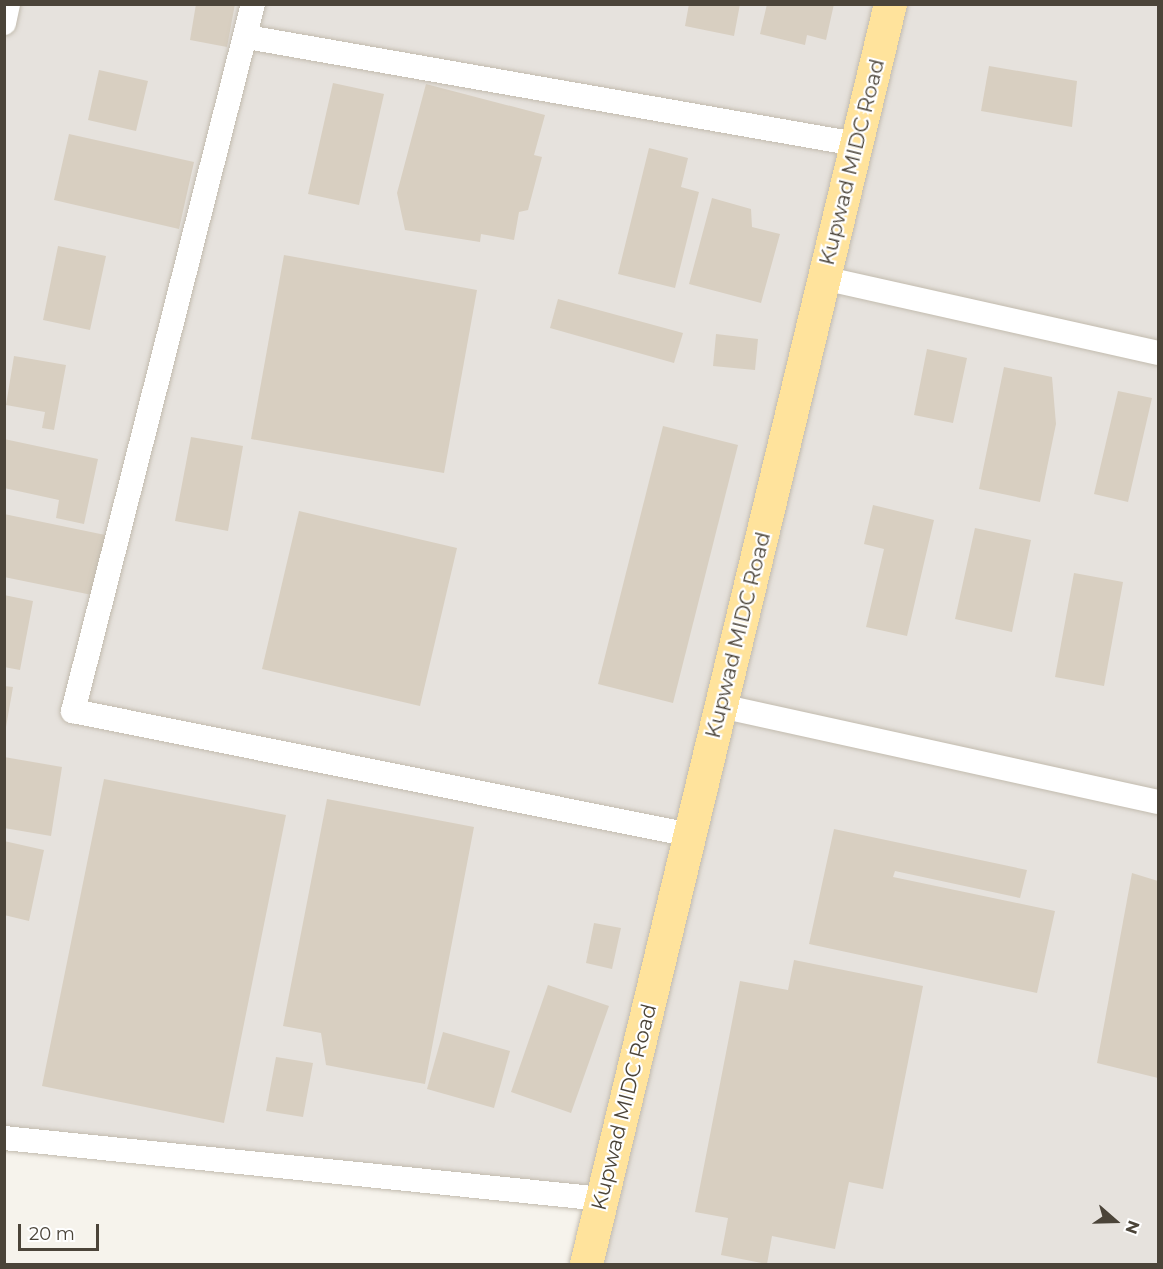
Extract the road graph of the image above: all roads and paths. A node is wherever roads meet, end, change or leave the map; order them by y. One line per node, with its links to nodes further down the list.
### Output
1 (8, 4): 4 (street)
2 (253, 4): 5 (street)
3 (890, 4): 6 (main road, Kupwad MIDC Road)
4 (4, 22)
5 (247, 37): 6 (street); 11 (street)
6 (856, 144): 7 (main road, Kupwad MIDC Road)
7 (824, 278): 8 (street); 9 (main road, Kupwad MIDC Road)
8 (1158, 353)
9 (721, 706): 10 (street); 11 (main road, Kupwad MIDC Road)
10 (1158, 802)
11 (690, 835): 13 (main road, Kupwad MIDC Road)
12 (4, 1138): 13 (street)
13 (602, 1199): 14 (main road, Kupwad MIDC Road)
14 (586, 1264)

